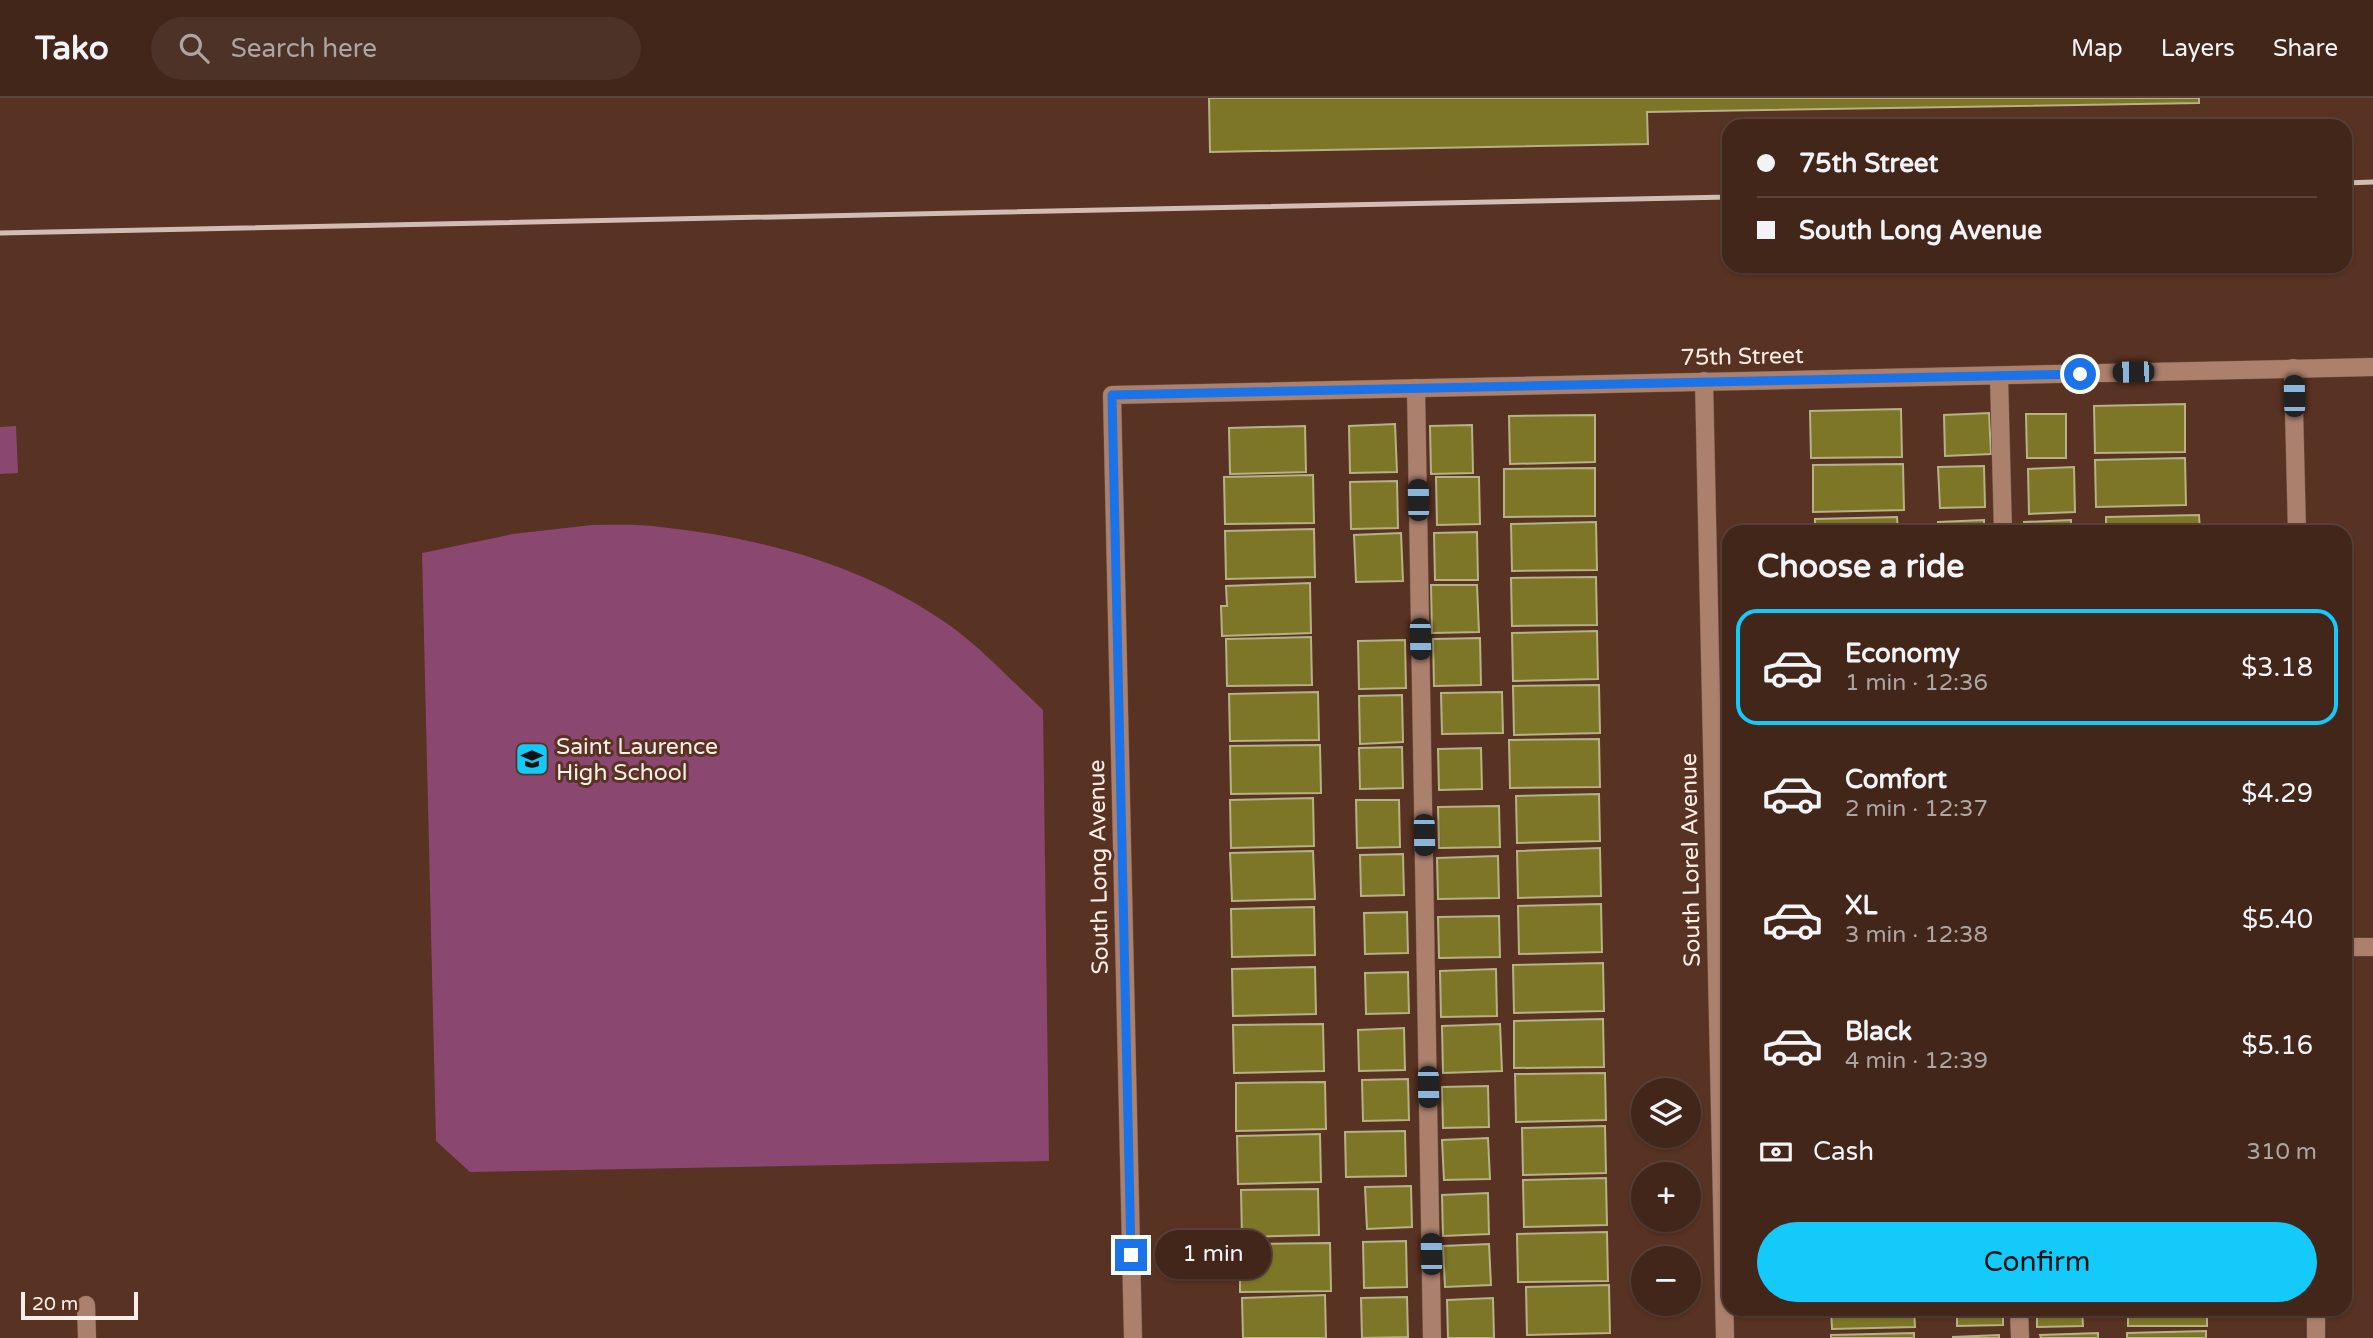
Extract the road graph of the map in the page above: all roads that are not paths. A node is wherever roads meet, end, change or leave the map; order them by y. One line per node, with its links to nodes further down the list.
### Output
1 (2373, 367): 2 (street, 75th Street)
2 (2293, 368): 3 (street, 75th Street); 8 (street)
3 (1999, 376): 4 (street, 75th Street); 7 (street)
4 (1704, 382): 5 (street, 75th Street); 11 (street, South Lorel Avenue)
5 (1416, 388): 6 (street, 75th Street); 18 (street)
6 (1112, 395): 17 (street, South Long Avenue)
7 (2003, 525)
8 (2297, 525)
9 (2352, 947): 10 (street)
10 (2373, 947)
11 (1722, 1242)
12 (86, 1306): 16 (street)
13 (1724, 1316): 19 (street, South Lorel Avenue)
14 (2019, 1316): 20 (street)
15 (2316, 1316): 21 (street)
16 (87, 1338)
17 (1133, 1338)
18 (1432, 1338)
19 (1724, 1338)
20 (2020, 1338)
21 (2316, 1338)

